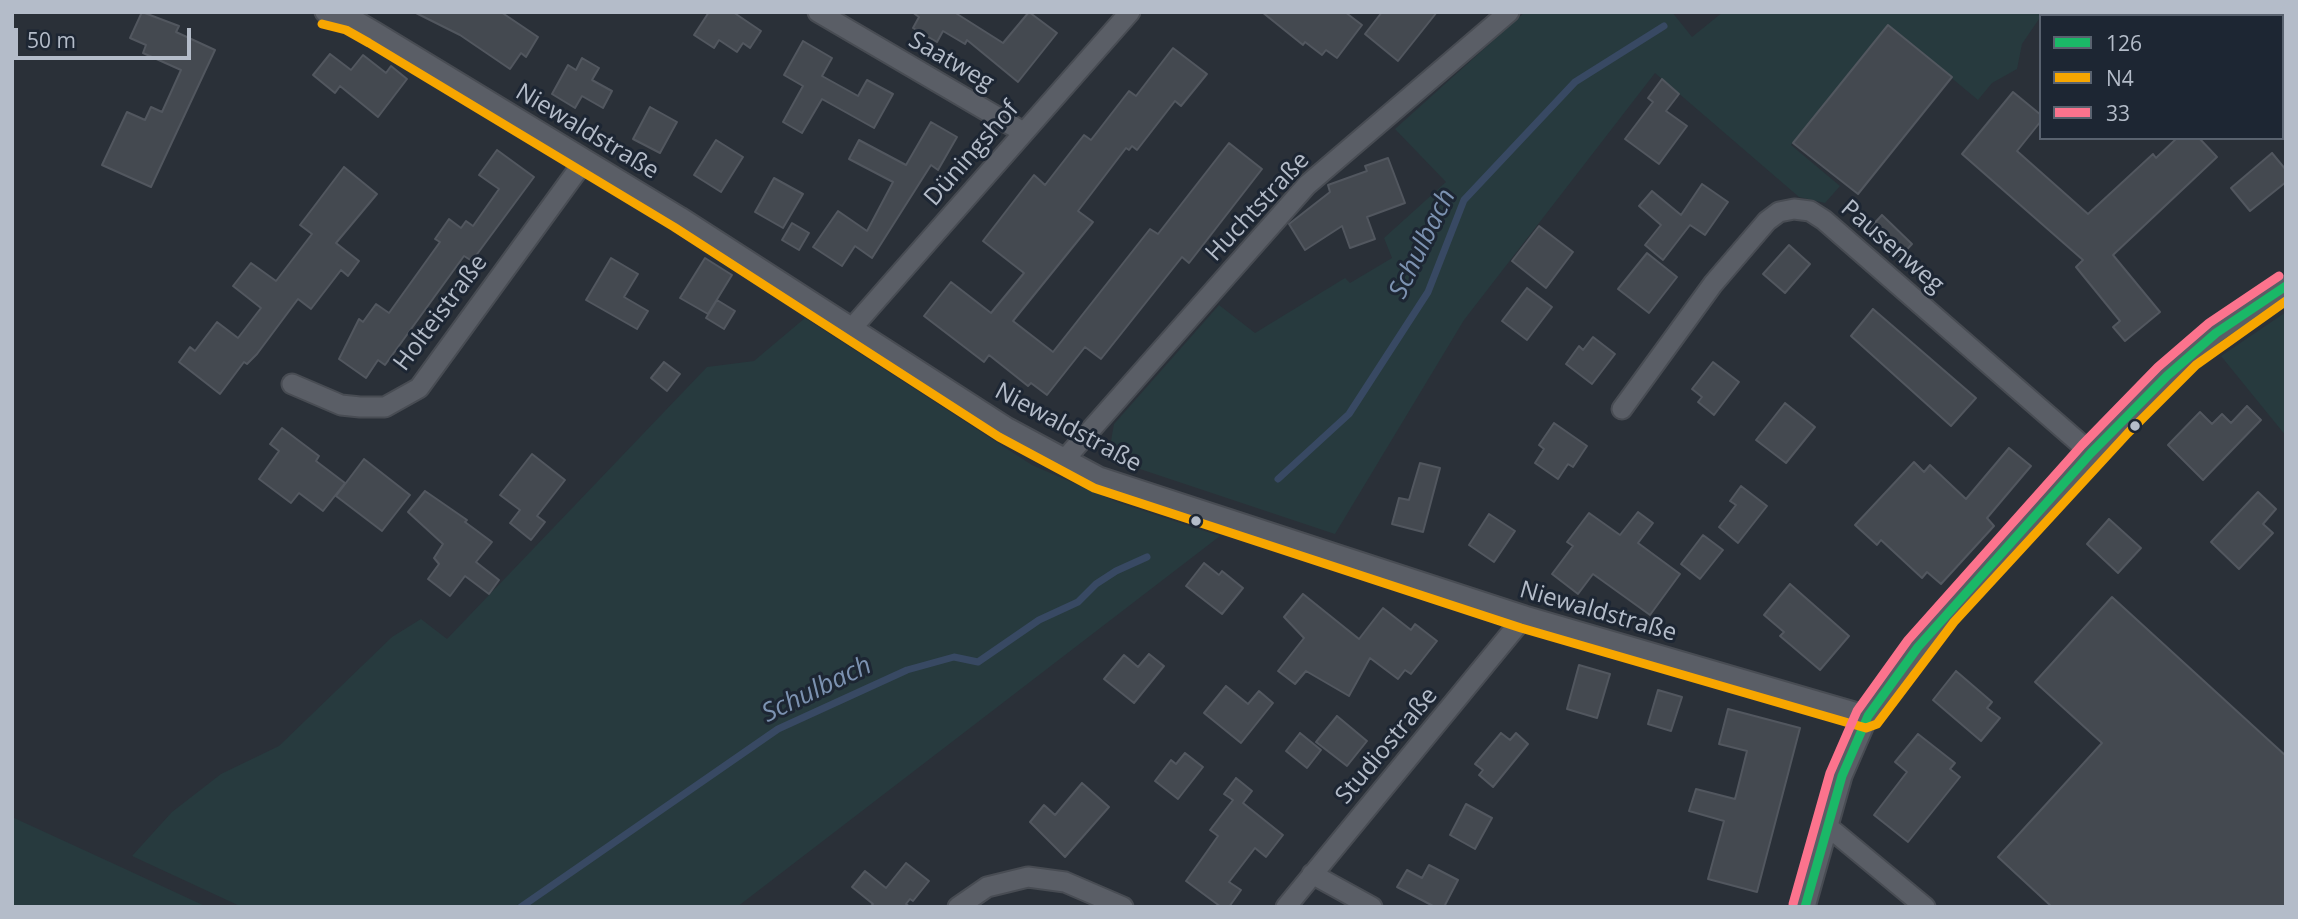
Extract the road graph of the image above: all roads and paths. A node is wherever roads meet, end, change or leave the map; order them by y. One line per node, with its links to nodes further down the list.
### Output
1 (325, 12): 6 (street, Niewaldstraße)
2 (818, 12): 5 (street, Saatweg)
3 (1130, 12): 5 (street, Düningshof)
4 (1509, 12): 12 (street, Huchtstraße)
5 (1023, 132): 8 (street, Düningshof)
6 (585, 160): 8 (street, Niewaldstraße); 9 (street, Holteistraße)
7 (2286, 286): 11 (street)
8 (852, 328): 12 (street, Niewaldstraße)
9 (292, 384)
10 (1622, 409): 11 (street, Pausenweg)
11 (2091, 453): 14 (street)
12 (1065, 460): 13 (street, Niewaldstraße)
13 (1525, 616): 14 (street, Niewaldstraße); 16 (street, Studiostraße)
14 (1868, 716): 15 (street)
15 (1826, 825): 21 (street); 22 (street)
16 (1312, 874): 19 (street, Studiostraße); 20 (street)
17 (958, 907): 18 (street)
18 (1123, 907)
19 (1286, 907)
20 (1371, 907)
21 (1805, 907)
22 (1925, 907)

